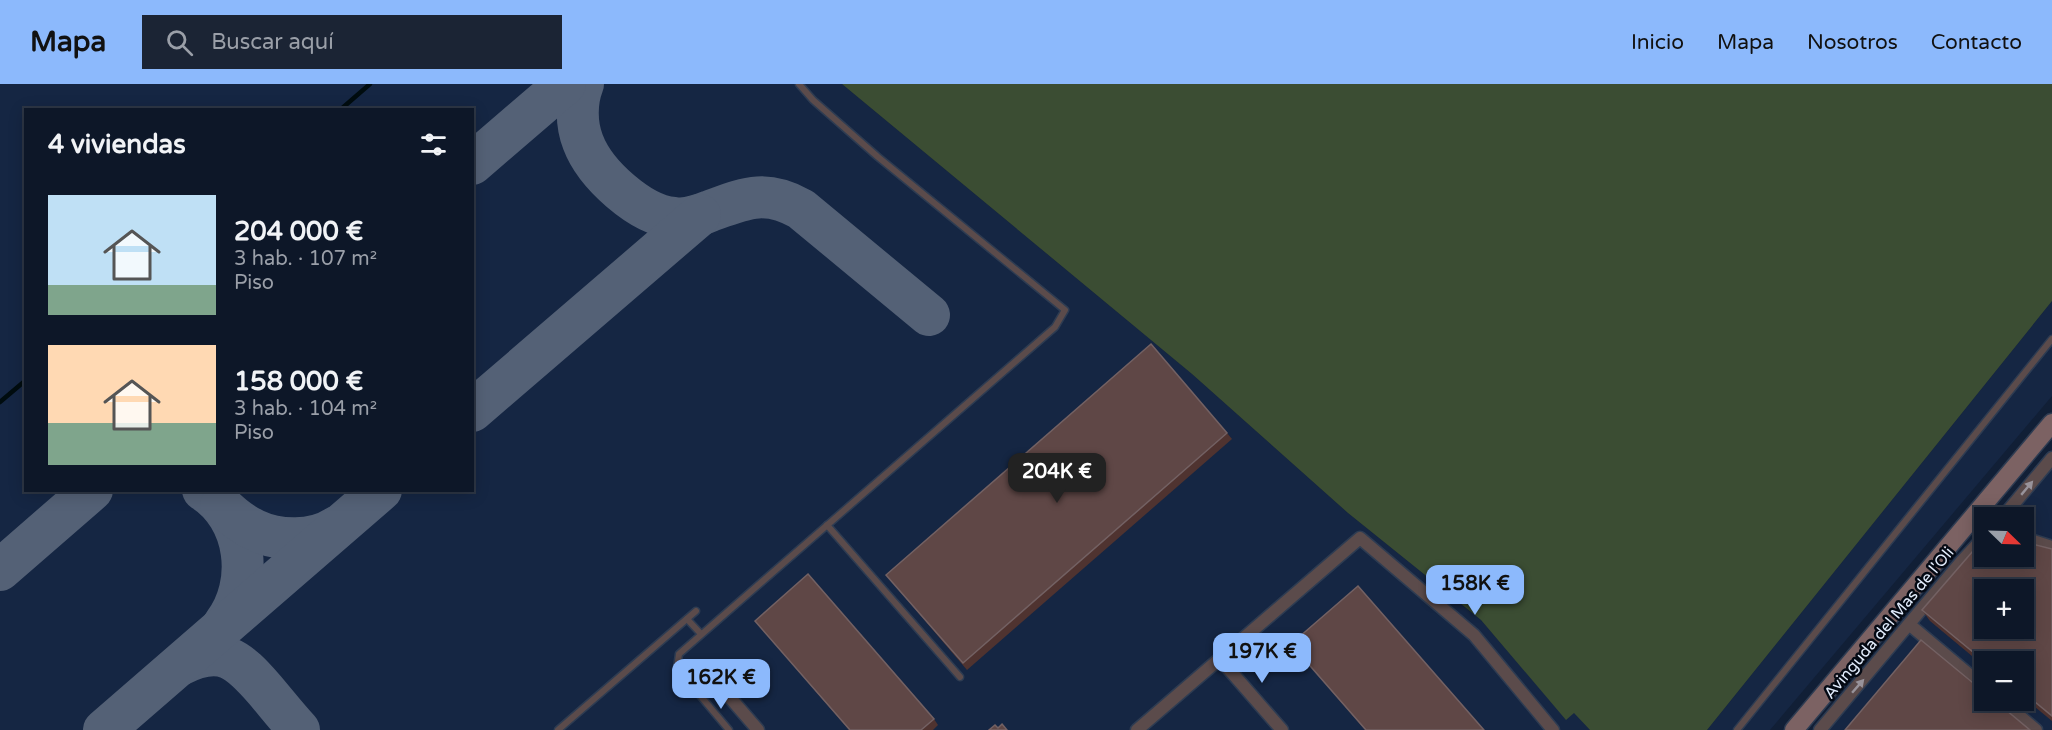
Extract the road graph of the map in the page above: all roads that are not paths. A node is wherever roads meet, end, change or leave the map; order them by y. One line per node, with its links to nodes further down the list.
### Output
1 (799, 84): 6 (lane)
2 (2052, 339): 25 (lane)
3 (2052, 423): 26 (main road)
4 (2052, 458): 5 (street, one-way to 4)
5 (2011, 507)
6 (827, 525): 13 (lane); 16 (lane)
7 (2034, 541): 8 (street)
8 (2052, 547)
9 (1974, 548): 12 (street, Avinguda del Mas de l'Oli)
10 (696, 611): 11 (lane)
11 (687, 618): 13 (lane); 19 (lane)
12 (1910, 625): 17 (street); 27 (street, Avinguda del Mas de l'Oli, one-way to 12)
13 (701, 634): 20 (lane)
14 (1220, 659): 22 (street); 23 (street); 24 (street)
15 (707, 671): 21 (street)
16 (960, 677)
17 (1974, 679)
18 (2014, 711): 28 (street)
19 (558, 730)
20 (729, 730)
21 (758, 730)
22 (1137, 730)
23 (1282, 730)
24 (1553, 730)
25 (1737, 730)
26 (1794, 730)
27 (1820, 730)
28 (2036, 730)

